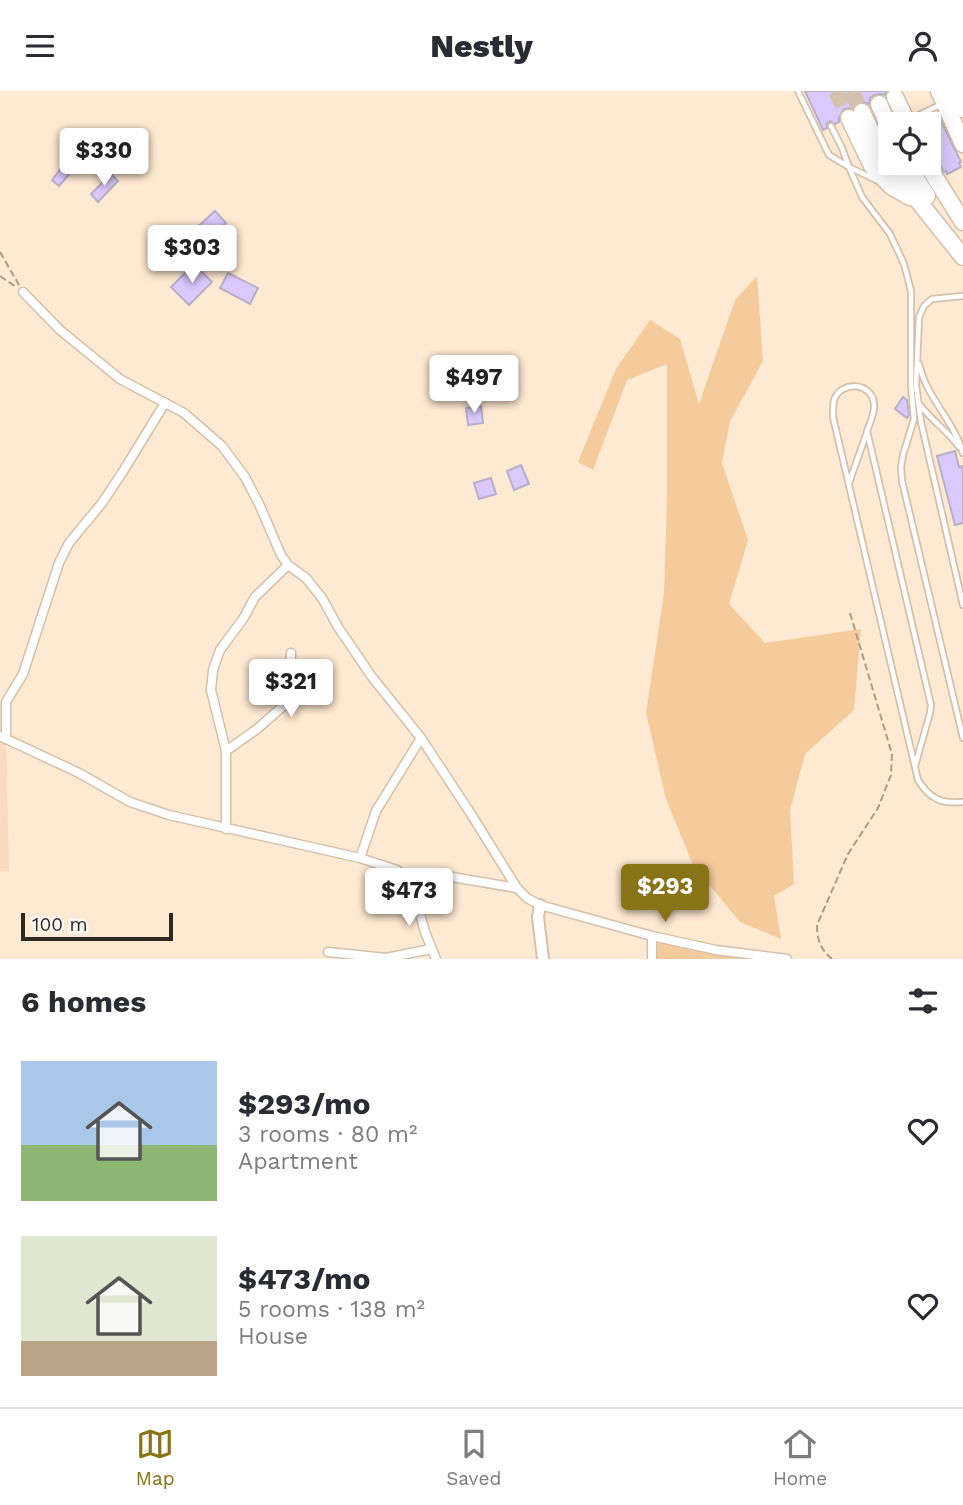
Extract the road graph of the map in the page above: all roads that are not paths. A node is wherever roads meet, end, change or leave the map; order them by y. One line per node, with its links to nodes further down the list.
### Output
1 (798, 91): 13 (lane)
2 (895, 97): 6 (highway)
3 (953, 98): 7 (lane); 12 (highway)
4 (879, 104): 5 (highway)
5 (886, 112)
6 (896, 112)
7 (925, 112)
8 (855, 115): 11 (highway)
9 (831, 126): 13 (lane)
10 (878, 132): 11 (lane)
11 (864, 136): 16 (highway); 17 (highway)
12 (963, 144)
13 (849, 167): 16 (lane); 25 (lane)
14 (912, 175): 19 (highway)
15 (934, 175): 18 (highway)
16 (891, 186): 17 (highway)
17 (921, 203): 20 (highway)
18 (963, 222)
19 (963, 242)
20 (963, 257)
21 (23, 292): 24 (street)
22 (963, 296): 23 (lane)
23 (917, 358): 25 (lane); 27 (lane)
24 (165, 403): 29 (street); 32 (street)
25 (917, 405): 27 (lane); 30 (lane); 35 (lane)
26 (867, 431): 28 (lane); 28 (lane); 37 (lane)
27 (963, 454)
28 (849, 484): 37 (lane)
29 (288, 565): 34 (street); 36 (street)
30 (963, 605)
31 (291, 653): 36 (street)
32 (3, 704): 33 (street)
33 (3, 737): 39 (street)
34 (421, 738): 40 (street); 42 (street)
35 (963, 738)
36 (226, 751): 39 (street)
37 (915, 766): 38 (lane)
38 (963, 802)
39 (226, 829): 40 (street)
40 (360, 858): 41 (street)
41 (412, 885): 42 (street); 45 (street)
42 (517, 888): 43 (street)
43 (540, 905): 44 (street); 48 (street)
44 (652, 936): 49 (street); 50 (street)
45 (431, 949): 46 (street); 47 (street)
46 (328, 952)
47 (436, 959)
48 (543, 959)
49 (652, 959)
50 (788, 959)

